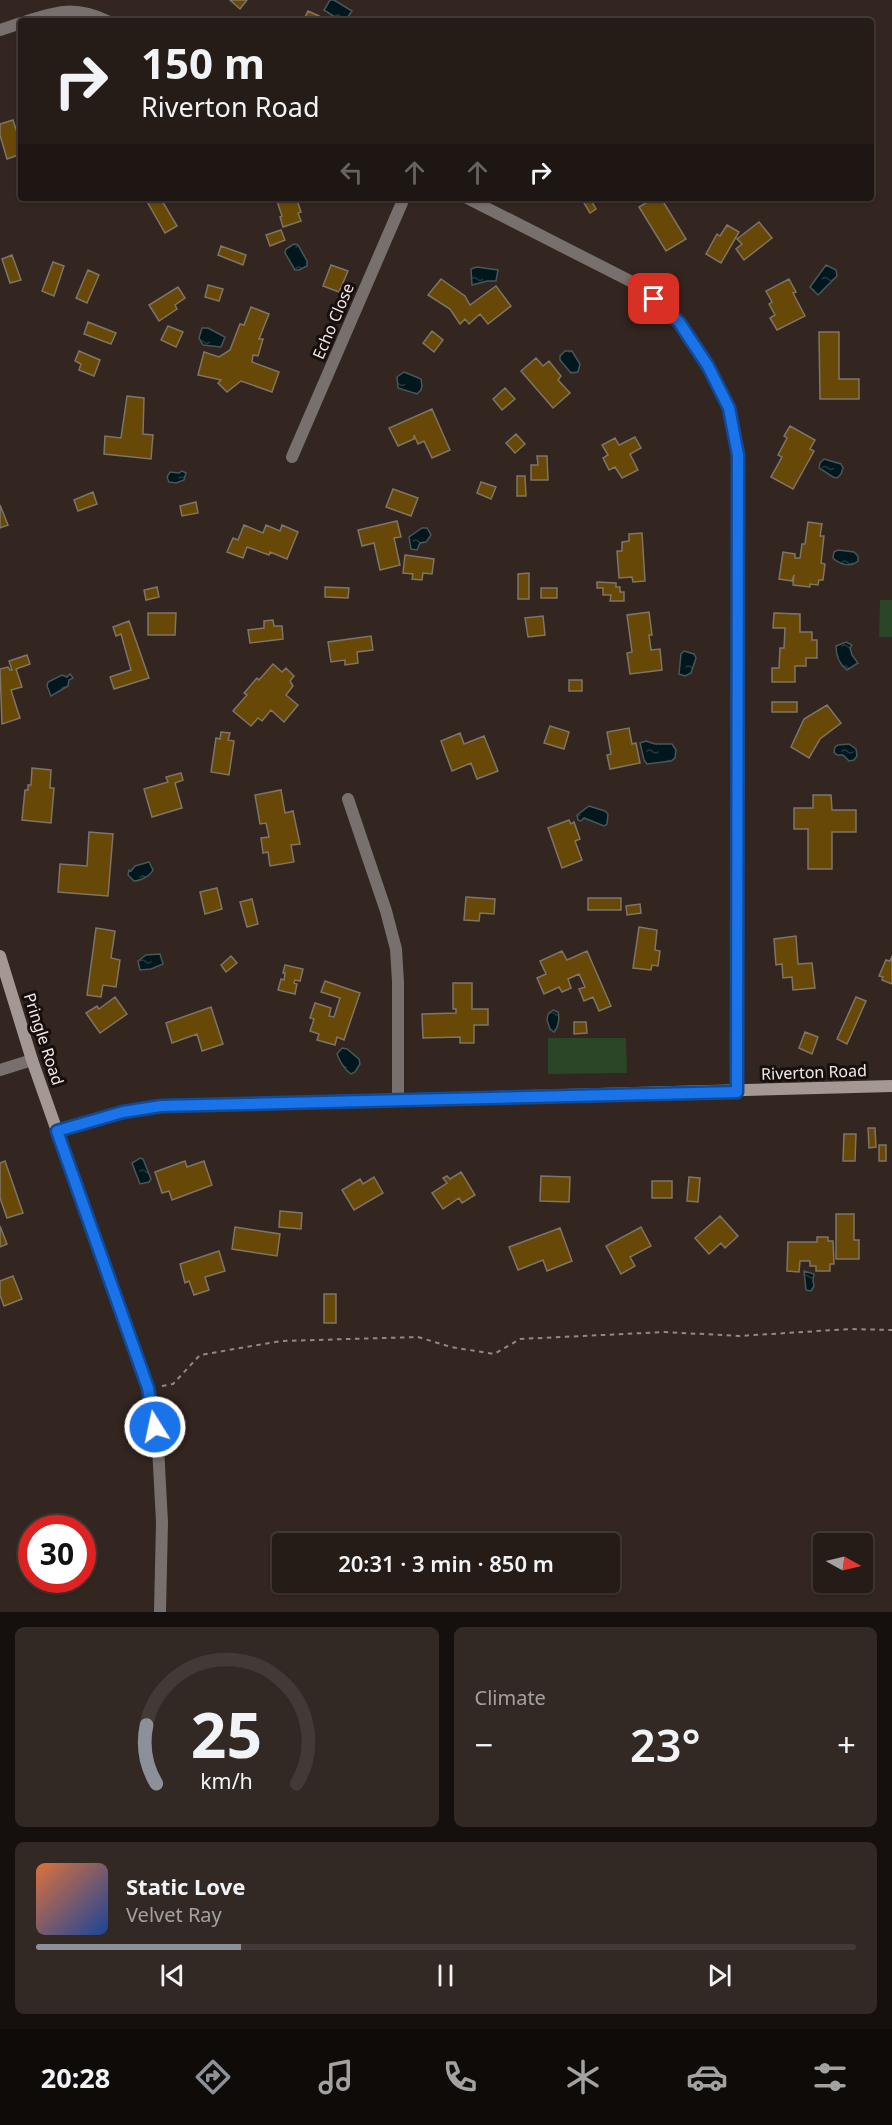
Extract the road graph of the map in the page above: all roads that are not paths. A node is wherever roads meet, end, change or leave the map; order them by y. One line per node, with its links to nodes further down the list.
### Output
1 (36, 18): 2 (street)
2 (101, 18)
3 (18, 24): 4 (street)
4 (0, 30)
5 (403, 201): 7 (street, Echo Close)
6 (473, 201): 13 (street)
7 (292, 458)
8 (348, 799): 14 (street)
9 (0, 956): 10 (street, Pringle Road)
10 (32, 1059): 11 (street); 15 (street, Pringle Road)
11 (0, 1070)
12 (892, 1086): 13 (street, Riverton Road)
13 (737, 1092): 14 (street, Riverton Road)
14 (398, 1101): 15 (street, Riverton Road)
15 (57, 1131): 16 (street)
16 (160, 1612)

